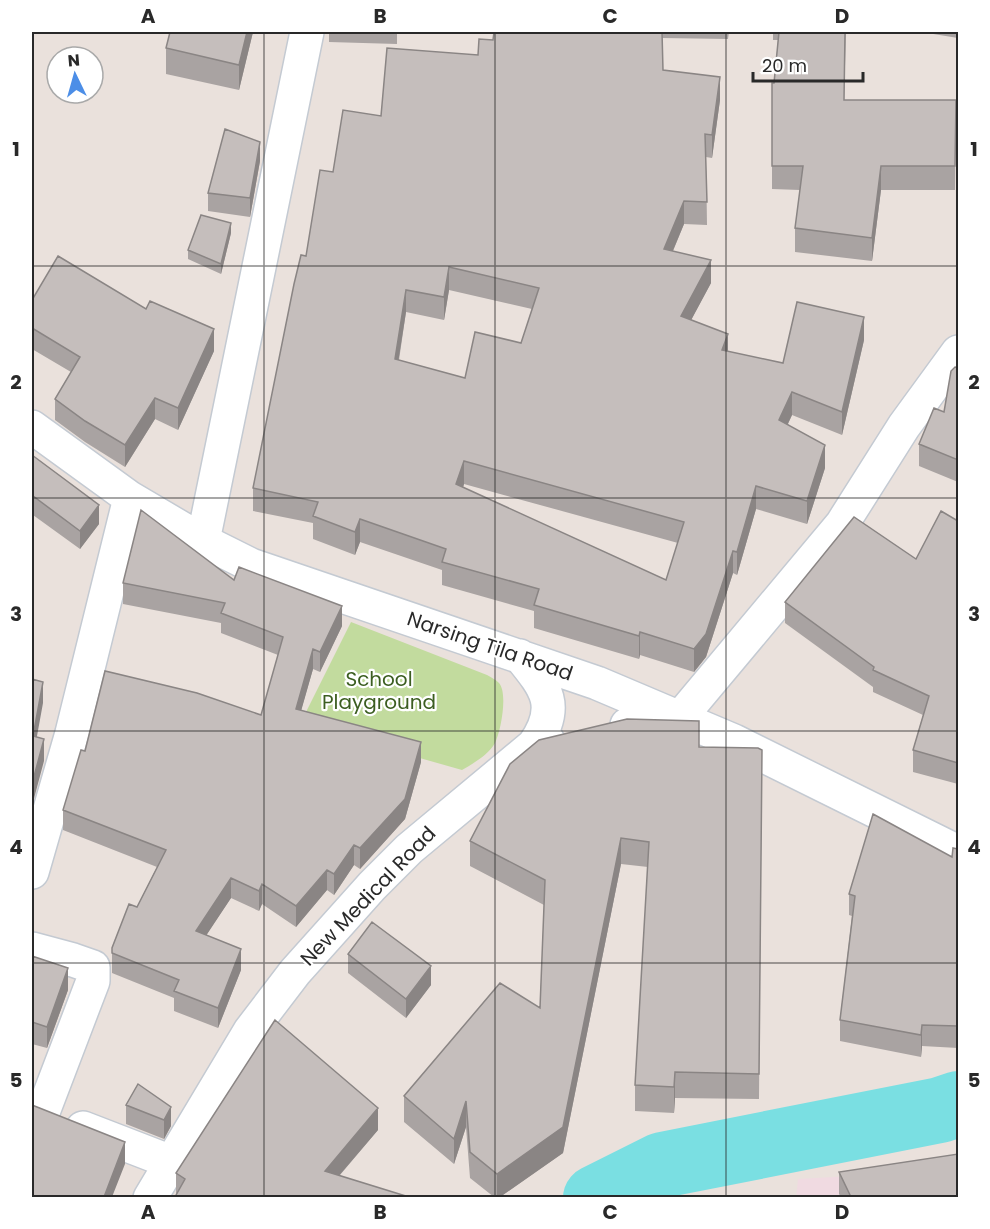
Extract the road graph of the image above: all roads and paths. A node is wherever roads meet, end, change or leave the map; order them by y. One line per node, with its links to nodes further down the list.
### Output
1 (308, 32): 5 (street)
2 (958, 352): 7 (street)
3 (32, 427): 4 (street, Narsing Tila Road)
4 (130, 498): 5 (street, Narsing Tila Road); 10 (street)
5 (203, 541): 6 (street, Narsing Tila Road)
6 (520, 656): 7 (street, Narsing Tila Road); 8 (street)
7 (679, 719): 8 (street, New Medical Road); 9 (street, Narsing Tila Road)
8 (534, 745): 13 (street, New Medical Road)
9 (958, 852)
10 (32, 872)
11 (32, 949): 12 (street)
12 (37, 1109): 13 (street)
13 (171, 1162): 14 (street, New Medical Road)
14 (150, 1197)

